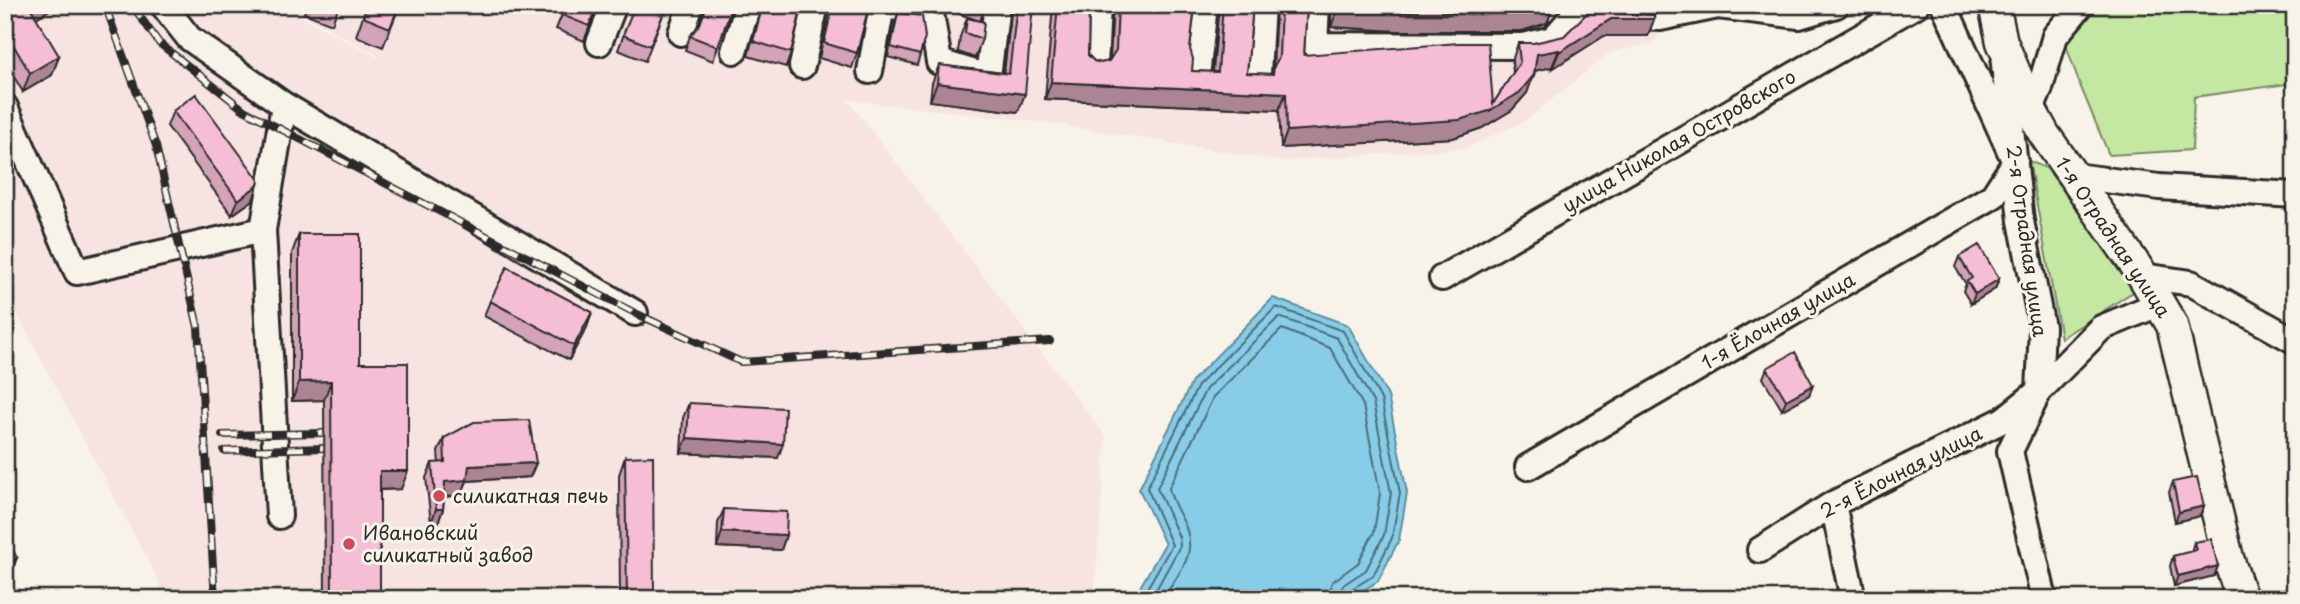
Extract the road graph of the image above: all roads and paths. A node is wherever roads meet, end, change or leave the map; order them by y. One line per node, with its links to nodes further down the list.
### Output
1 (163, 5): 28 (street)
2 (614, 5): 21 (street)
3 (691, 5): 19 (street)
4 (748, 5): 22 (street)
5 (816, 5): 23 (street)
6 (997, 5): 17 (street)
7 (1098, 5): 24 (street)
8 (1205, 5): 25 (street)
9 (1262, 5): 27 (street)
10 (1317, 5): 18 (street)
11 (1836, 5): 18 (street)
12 (1916, 5): 36 (street, улица Николая Островского)
13 (1944, 5): 31 (street)
14 (1994, 5): 20 (main road, 1-я Отрадная улица)
15 (2081, 5): 30 (street)
16 (879, 6): 17 (street); 26 (street)
17 (931, 9)
18 (1571, 9)
19 (681, 33)
20 (2001, 42): 30 (main road, 1-я Отрадная улица); 31 (street, 2-я Отрадная улица)
21 (599, 43)
22 (734, 51)
23 (802, 66)
24 (1095, 66)
25 (1198, 68)
26 (870, 71)
27 (1258, 73)
28 (284, 105): 34 (street); 38 (street)
29 (5, 107): 34 (street)
30 (2031, 110): 32 (main road, 1-я Отрадная улица)
31 (2015, 162): 40 (street, 2-я Отрадная улица); 41 (street, 1-я Ёлочная улица)
32 (2075, 176): 33 (street); 35 (main road, 1-я Отрадная улица)
33 (2295, 195)
34 (263, 230): 43 (street)
35 (2143, 276): 37 (main road, 1-я Отрадная улица); 39 (street)
36 (1442, 278)
37 (2161, 303): 40 (street); 47 (main road, 1-я Отрадная улица)
38 (635, 313)
39 (2295, 341)
40 (2039, 391): 42 (street, 2-я Ёлочная улица); 46 (street, 2-я Отрадная улица)
41 (1528, 467)
42 (1833, 504): 44 (street, 2-я Ёлочная улица); 45 (street)
43 (279, 516)
44 (1760, 550)
45 (1853, 599)
46 (2044, 599)
47 (2242, 599)

